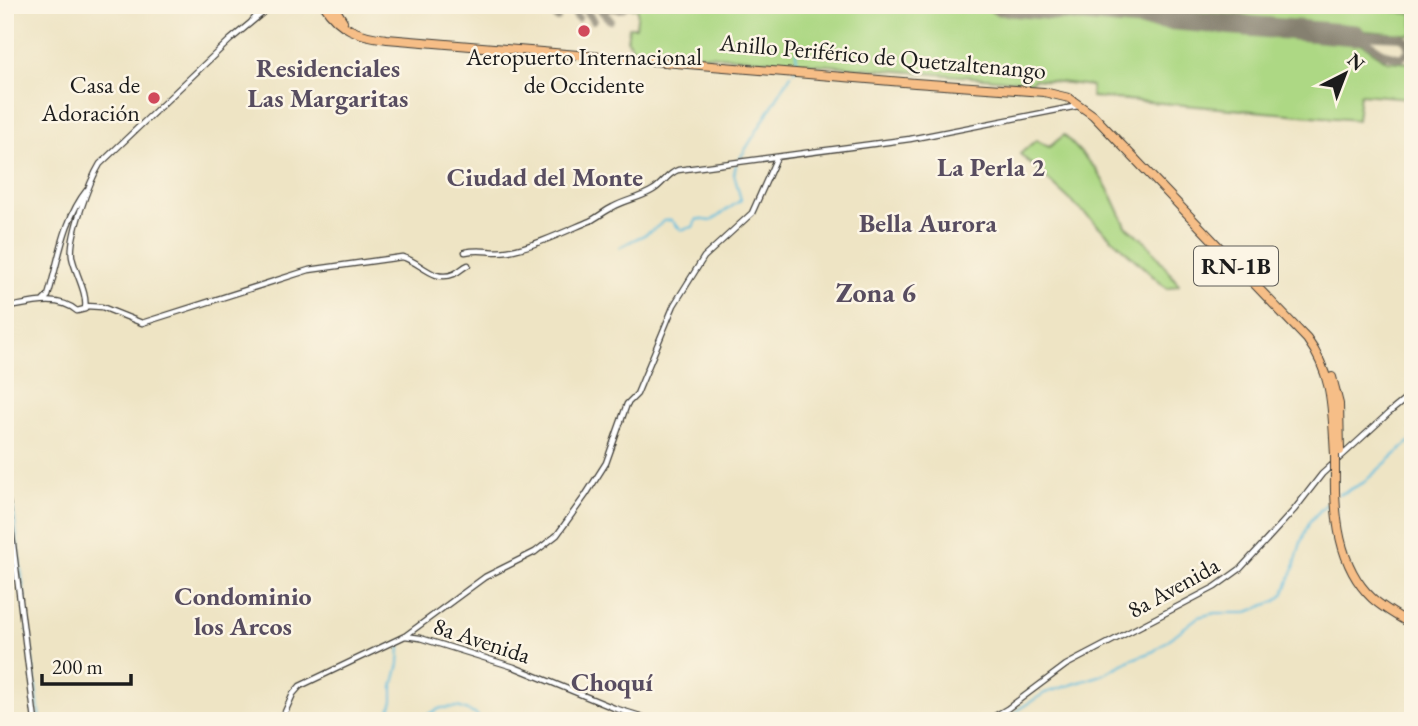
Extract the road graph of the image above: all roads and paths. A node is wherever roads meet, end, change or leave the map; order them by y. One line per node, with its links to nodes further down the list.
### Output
1 (266, 5): 5 (street)
2 (272, 5): 5 (street)
3 (322, 5): 6 (highway, Anillo Periférico de Quetzaltenango / RN-1B)
4 (331, 5): 6 (highway, Anillo Periférico de Quetzaltenango / RN-1B)
5 (251, 22): 14 (street)
6 (491, 45): 7 (highway, Anillo Periférico de Quetzaltenango / RN-1B); 7 (highway, Anillo Periférico de Quetzaltenango / RN-1B)
7 (795, 70): 8 (highway, Anillo Periférico de Quetzaltenango / RN-1B); 9 (highway, Anillo Periférico de Quetzaltenango / RN-1B)
8 (955, 82): 9 (highway); 11 (highway, Anillo Periférico de Quetzaltenango / RN-1B)
9 (921, 84): 10 (highway, Anillo Periférico de Quetzaltenango / RN-1B)
10 (1082, 105): 11 (highway); 12 (street); 13 (highway, Anillo Periférico de Quetzaltenango / RN-1B)
11 (1124, 140): 15 (highway, Anillo Periférico de Quetzaltenango / RN-1B)
12 (777, 156): 17 (street); 31 (street)
13 (1136, 160): 15 (highway); 16 (highway, Anillo Periférico de Quetzaltenango / RN-1B)
14 (90, 183): 20 (street); 21 (street)
15 (1196, 217): 19 (highway, Anillo Periférico de Quetzaltenango / RN-1B)
16 (1210, 239): 19 (highway); 23 (highway, Anillo Periférico de Quetzaltenango / RN-1B)
17 (465, 252)
18 (468, 265): 21 (street)
19 (1242, 265): 24 (highway, Anillo Periférico de Quetzaltenango / RN-1B)
20 (38, 302): 21 (street); 22 (street)
21 (86, 306)
22 (5, 308)
23 (1287, 319): 24 (highway); 26 (highway, Anillo Periférico de Quetzaltenango / RN-1B)
24 (1316, 342): 26 (highway, Anillo Periférico de Quetzaltenango / RN-1B)
25 (1413, 393): 35 (street, 8a Avenida)
26 (1338, 453): 28 (highway, Anillo Periférico de Quetzaltenango / RN-1B, bridge)
27 (5, 480): 32 (street)
28 (1338, 505): 29 (highway, Anillo Periférico de Quetzaltenango / RN-1B); 30 (highway, Anillo Periférico de Quetzaltenango / RN-1B)
29 (1413, 619)
30 (1413, 625)
31 (404, 636): 33 (street, 8a Avenida); 34 (street, 8a Avenida)
32 (35, 721)
33 (281, 721)
34 (656, 721)
35 (986, 721)

